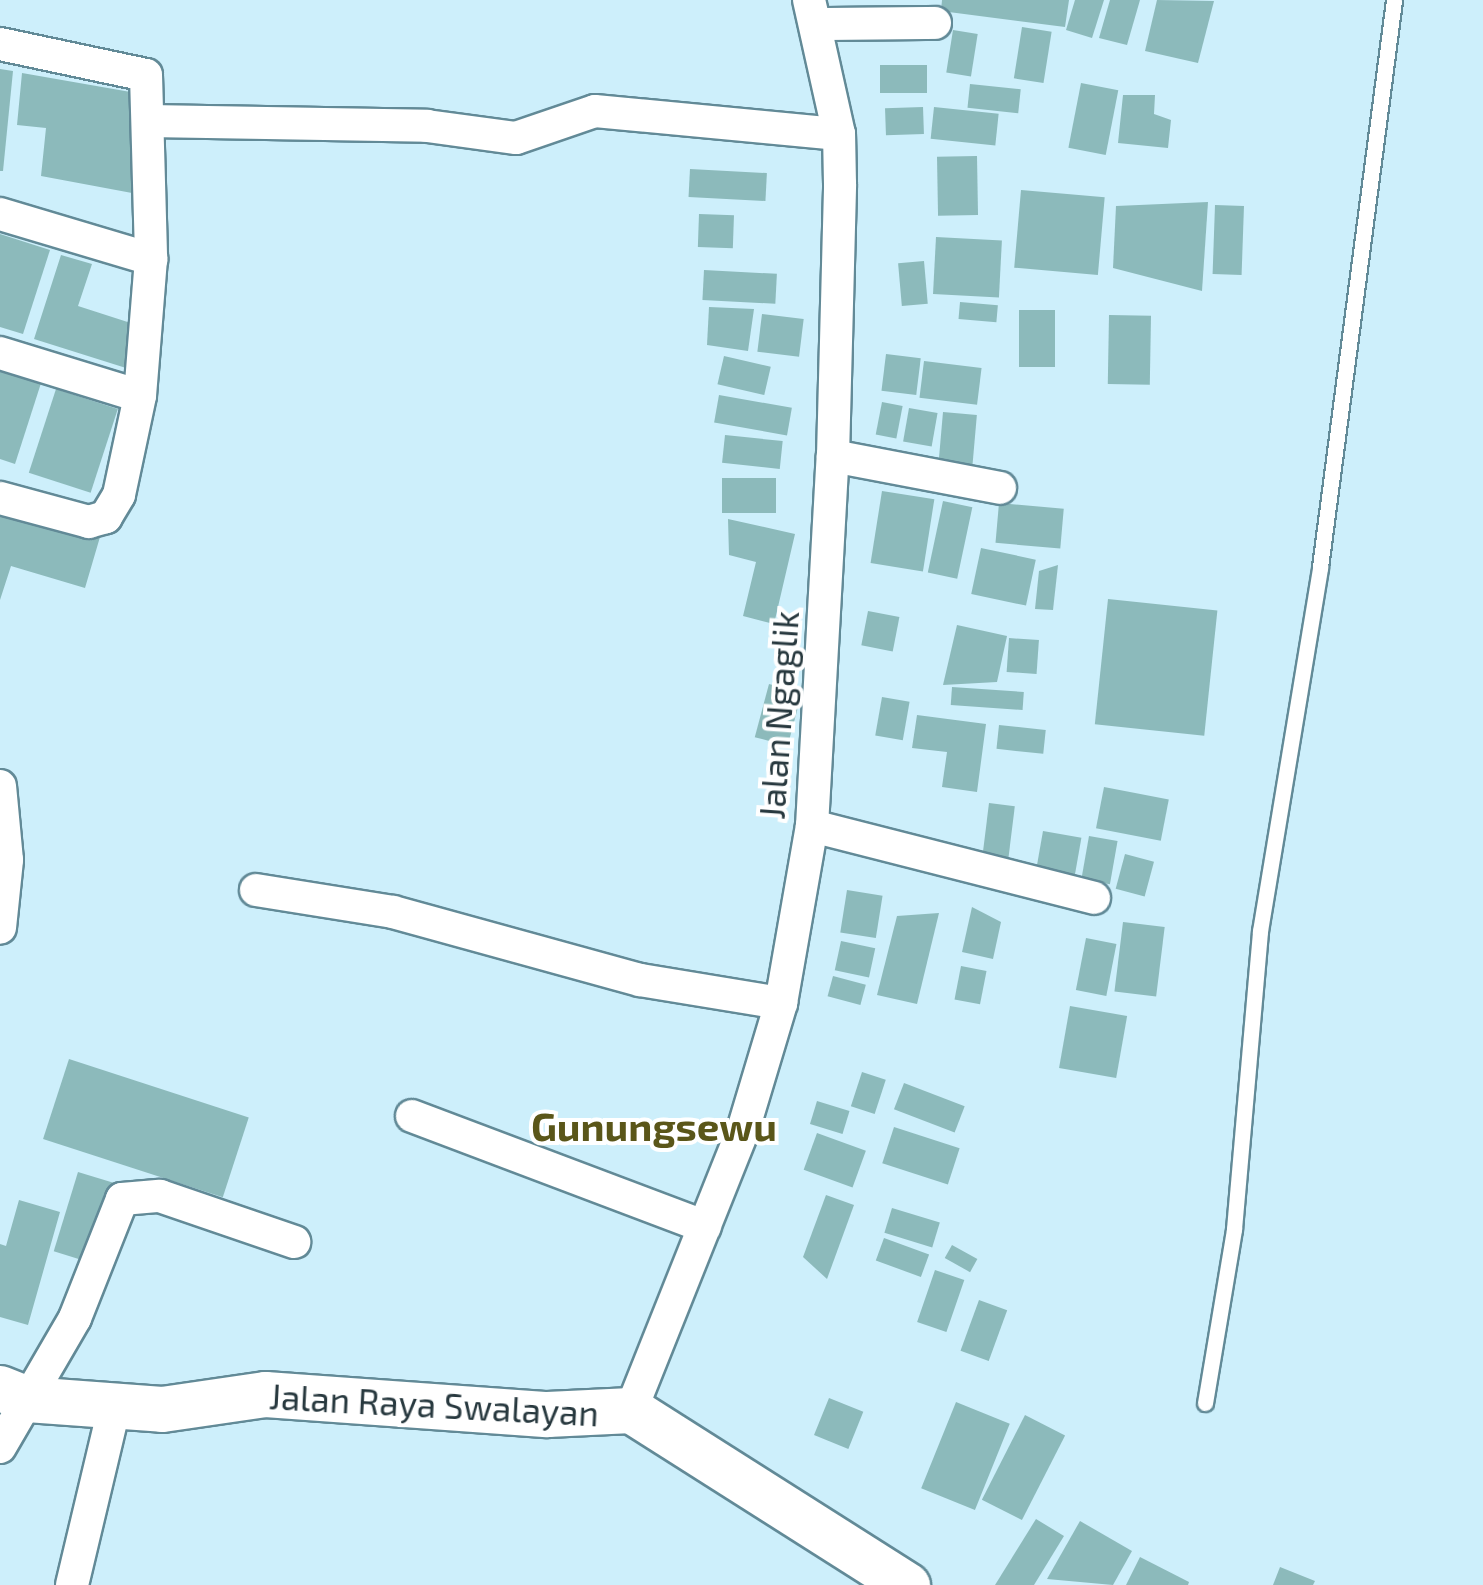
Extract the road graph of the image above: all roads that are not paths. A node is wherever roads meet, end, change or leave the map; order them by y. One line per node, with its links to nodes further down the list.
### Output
1 (1394, 0): 24 (lane)
2 (813, 12): 3 (street); 6 (street, Jalan Ngaglik)
3 (935, 23)
4 (0, 44): 5 (street)
5 (149, 121): 6 (street); 8 (street)
6 (839, 134): 11 (street, Jalan Ngaglik)
7 (0, 214): 8 (street)
8 (151, 259): 10 (street)
9 (0, 353): 10 (street)
10 (140, 396): 13 (street)
11 (833, 456): 12 (street); 15 (street, Jalan Ngaglik)
12 (1000, 488)
13 (0, 498)
14 (0, 786): 18 (street)
15 (812, 826): 17 (street); 19 (street, Jalan Ngaglik)
16 (256, 890): 19 (street)
17 (1094, 898)
18 (0, 928)
19 (782, 1003): 21 (street, Jalan Ngaglik)
20 (412, 1116): 21 (street)
21 (705, 1228): 26 (street, Jalan Ngaglik)
22 (294, 1242): 23 (street)
23 (14, 1394): 25 (street, Jalan Raya Swalayan); 27 (street)
24 (1204, 1403)
25 (116, 1405): 26 (street, Jalan Raya Swalayan); 28 (street)
26 (631, 1410): 29 (street)
27 (0, 1447)
28 (72, 1585)
29 (908, 1585)

